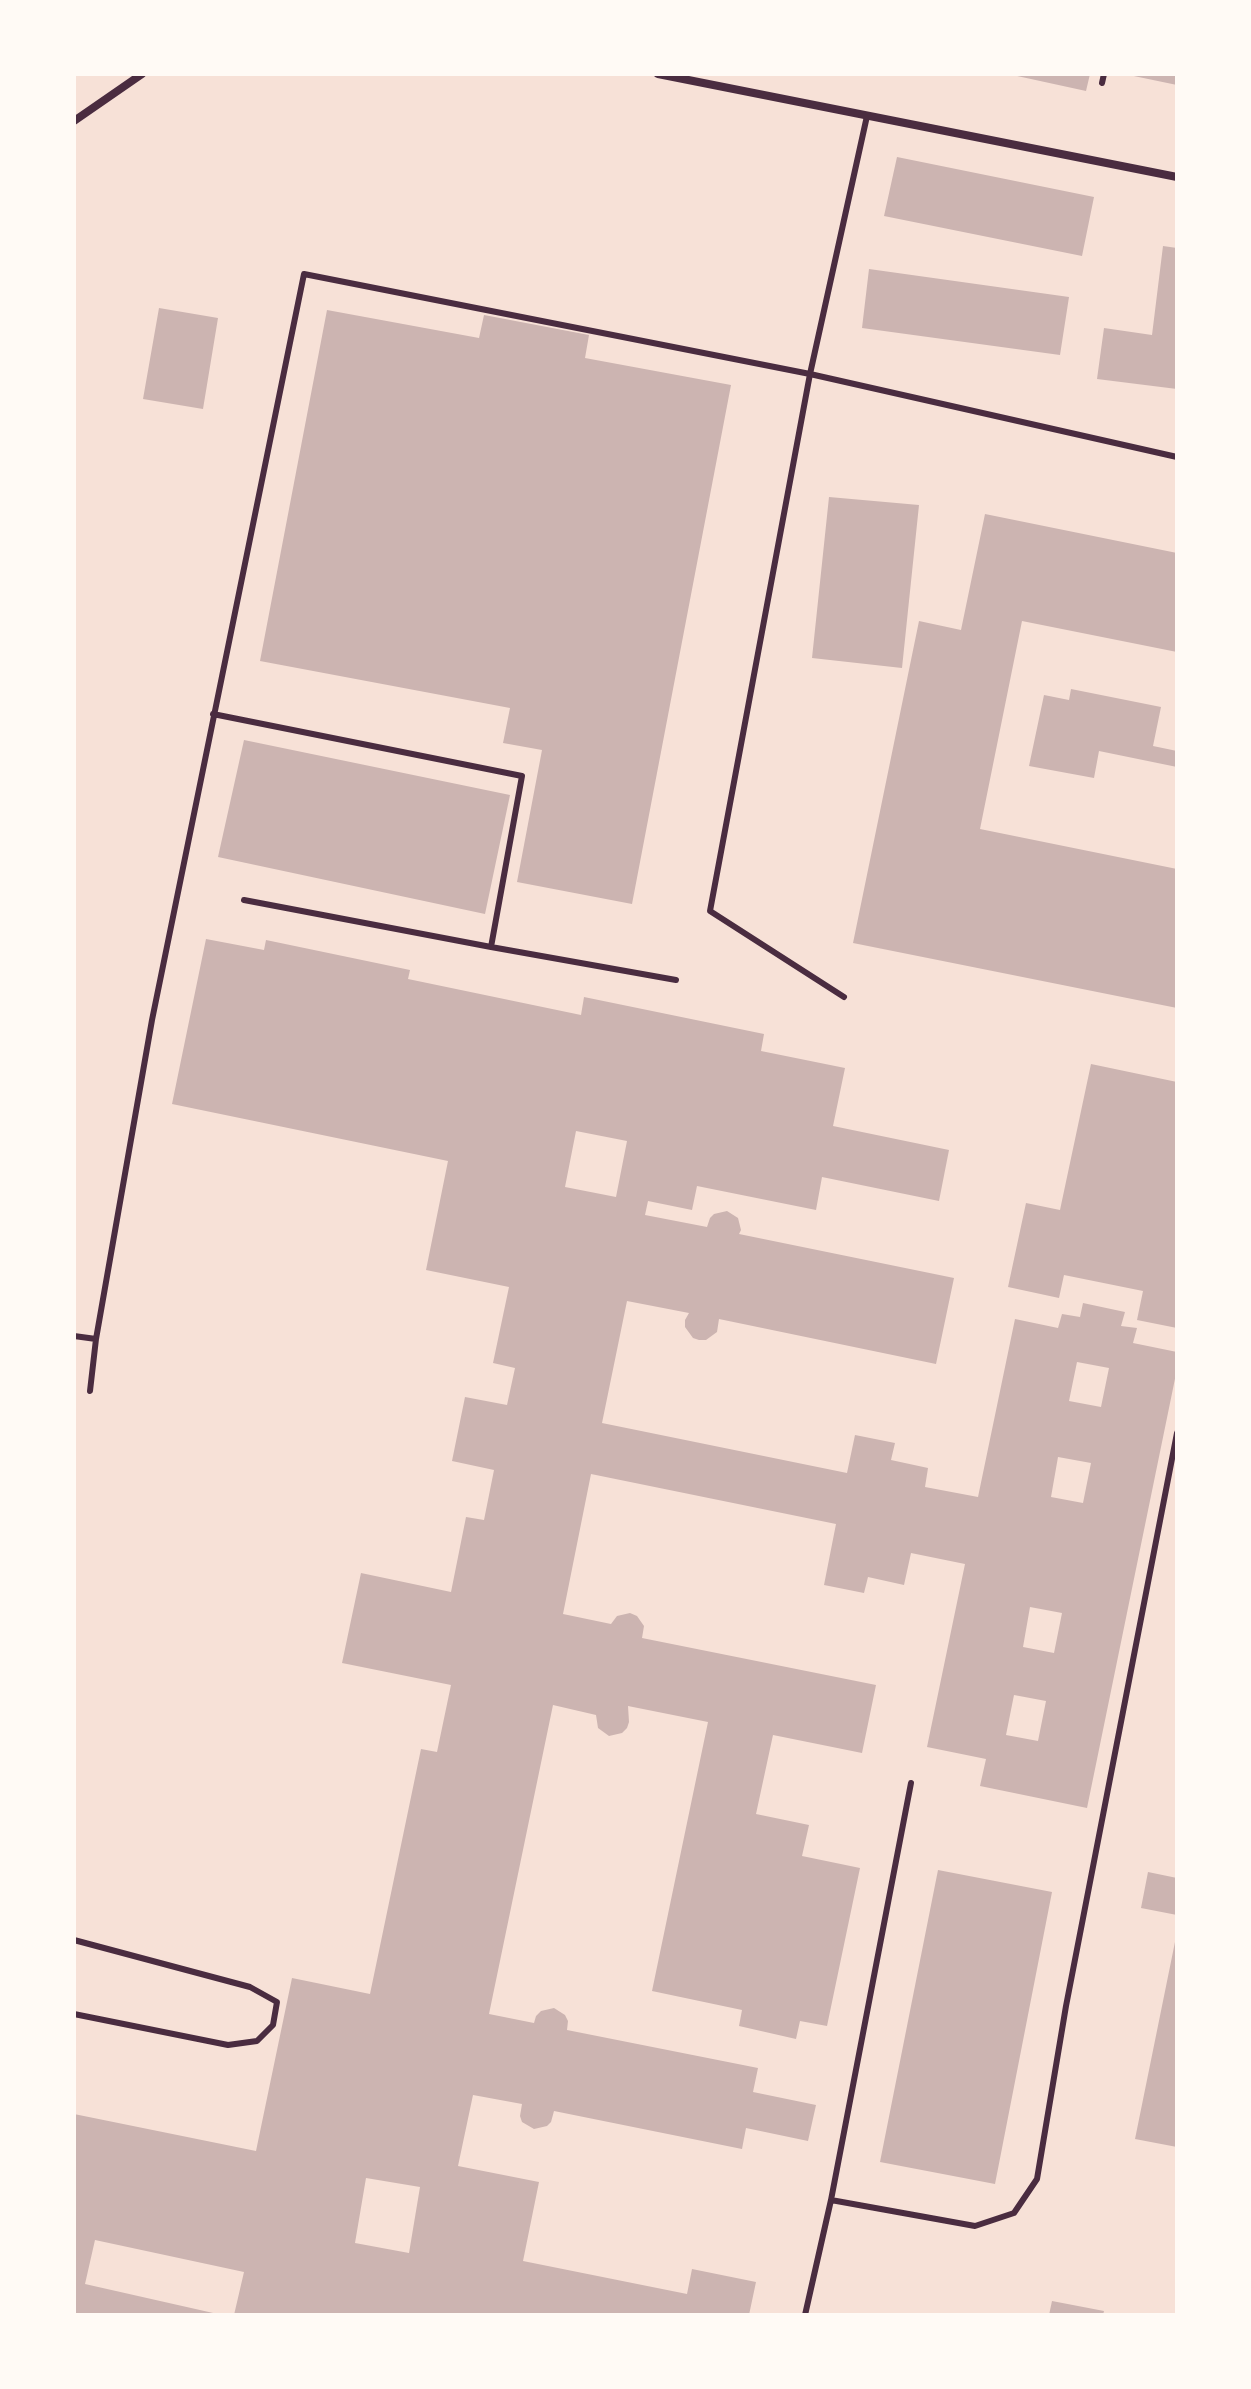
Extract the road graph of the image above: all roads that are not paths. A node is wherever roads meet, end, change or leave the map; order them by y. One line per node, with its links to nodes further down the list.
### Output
1 (142, 74): 6 (street)
2 (658, 74): 5 (street)
3 (1104, 74): 4 (lane)
4 (1102, 83)
5 (867, 116): 7 (street); 8 (lane)
6 (74, 121)
7 (1177, 177)
8 (810, 374): 9 (lane); 10 (lane); 14 (lane)
9 (1177, 457)
10 (213, 714): 12 (lane); 16 (lane)
11 (244, 900): 12 (lane)
12 (491, 947): 13 (lane)
13 (676, 980)
14 (844, 997)
15 (74, 1336): 16 (lane)
16 (96, 1339): 17 (lane)
17 (90, 1391)
18 (1177, 1433): 22 (lane)
19 (911, 1783): 22 (lane)
20 (74, 1940): 21 (lane)
21 (74, 2014)
22 (831, 2200): 23 (lane)
23 (805, 2315)

